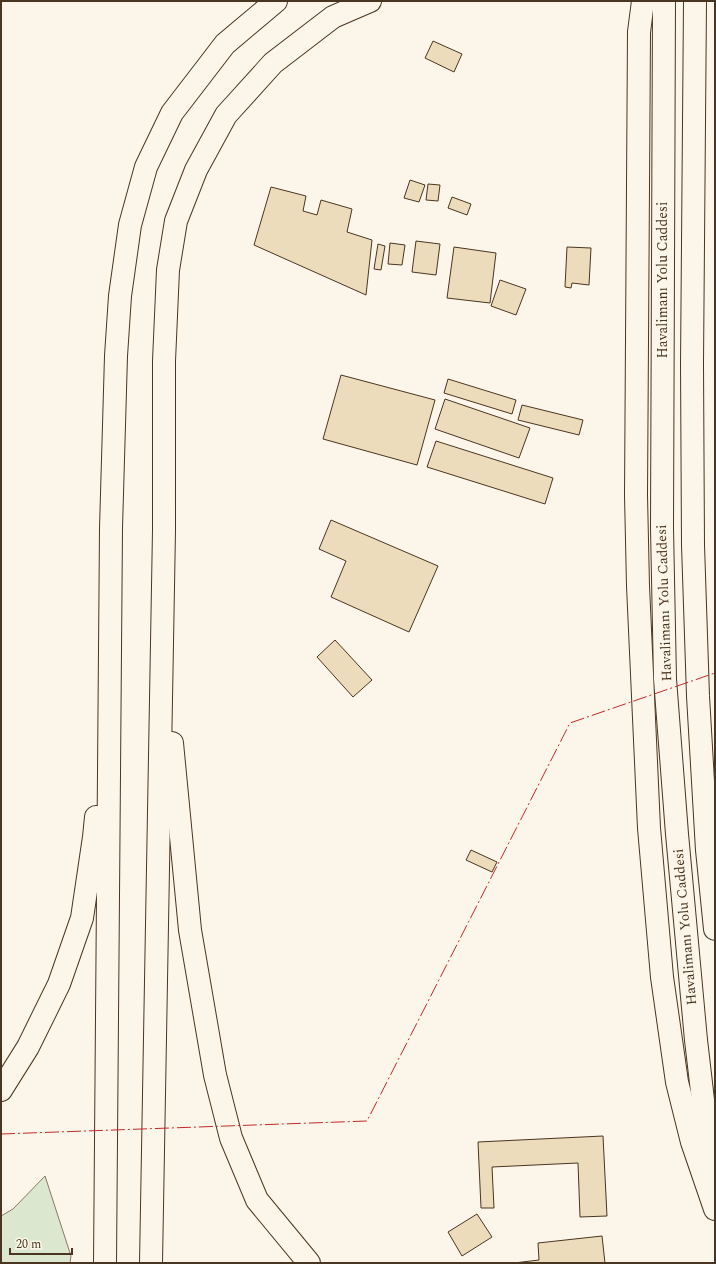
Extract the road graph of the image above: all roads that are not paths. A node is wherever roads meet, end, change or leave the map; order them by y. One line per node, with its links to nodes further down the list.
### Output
1 (276, 1): 7 (highway)
2 (370, 1): 8 (highway)
3 (643, 1): 12 (highway)
4 (664, 1): 11 (highway, Havalimanı Yolu Caddesi)
5 (680, 1): 6 (highway)
6 (694, 1): 9 (highway, Havalimanı Yolu Caddesi)
7 (111, 528): 10 (highway); 13 (highway)
8 (164, 530): 14 (highway); 15 (highway)
9 (715, 929)
10 (1, 1090)
11 (715, 1204)
12 (715, 1209)
13 (105, 1263)
14 (151, 1263)
15 (309, 1263)

